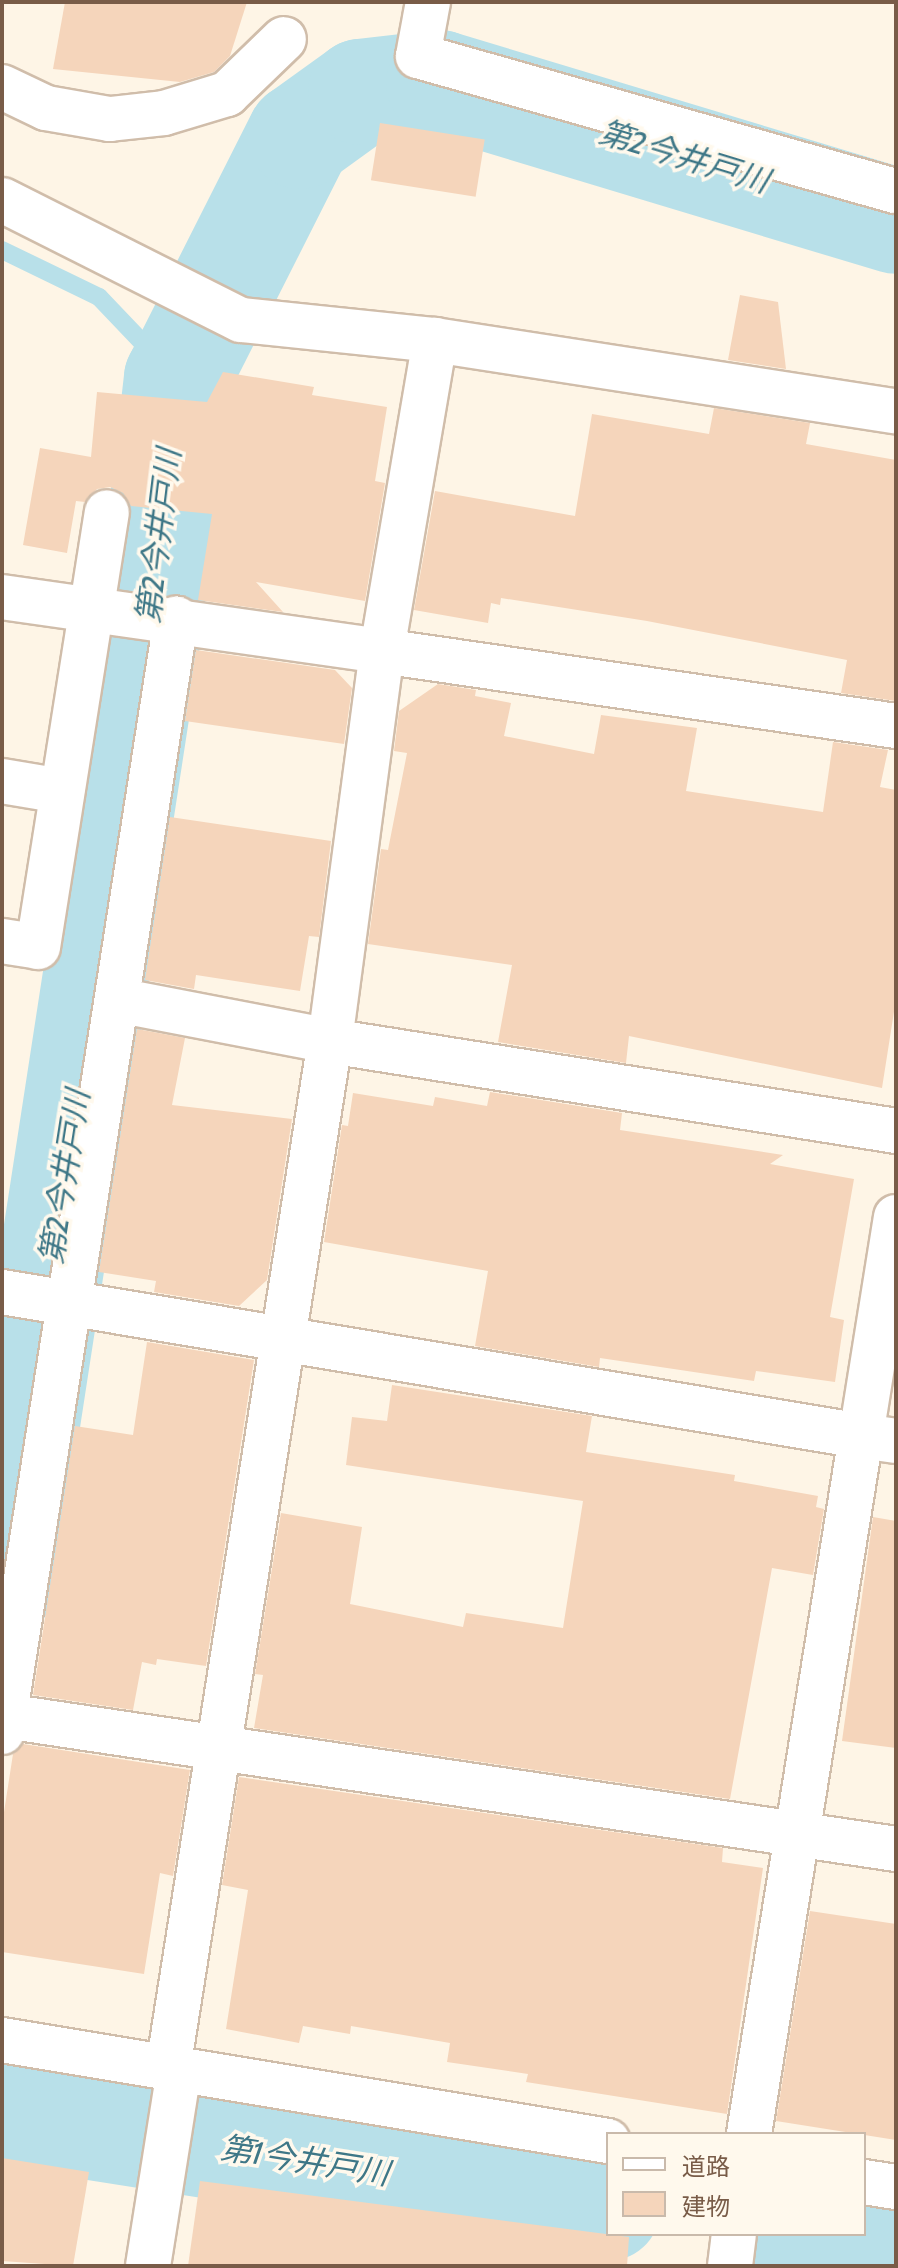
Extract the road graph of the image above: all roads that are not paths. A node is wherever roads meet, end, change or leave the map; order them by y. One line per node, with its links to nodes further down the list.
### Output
1 (428, 2): 4 (street)
2 (284, 39): 3 (street)
3 (2, 87)
4 (896, 191)
5 (2, 200): 6 (street)
6 (435, 340): 7 (street); 12 (street)
7 (896, 411)
8 (107, 512): 10 (street)
9 (2, 597): 10 (street)
10 (92, 606): 11 (street); 15 (street)
11 (176, 619): 12 (street); 17 (street)
12 (382, 651): 13 (street); 18 (street)
13 (896, 726)
14 (2, 781): 15 (street)
15 (62, 791): 16 (street)
16 (2, 941)
17 (117, 1000): 18 (street); 22 (street)
18 (330, 1041): 19 (street); 23 (street)
19 (896, 1131)
20 (896, 1217): 24 (street)
21 (2, 1292): 22 (street)
22 (69, 1303): 23 (street); 25 (street)
23 (284, 1338): 24 (street); 26 (street)
24 (878, 1439): 27 (street)
25 (3, 1724): 26 (street)
26 (219, 1747): 27 (street); 30 (street)
27 (801, 1834): 28 (street); 31 (street)
28 (896, 1849)
29 (2, 2040): 30 (street)
30 (175, 2071): 32 (street); 36 (street)
31 (749, 2132)
32 (606, 2141)
33 (866, 2182): 34 (street)
34 (896, 2187)
35 (734, 2236): 37 (street)
36 (148, 2266)
37 (730, 2266)

